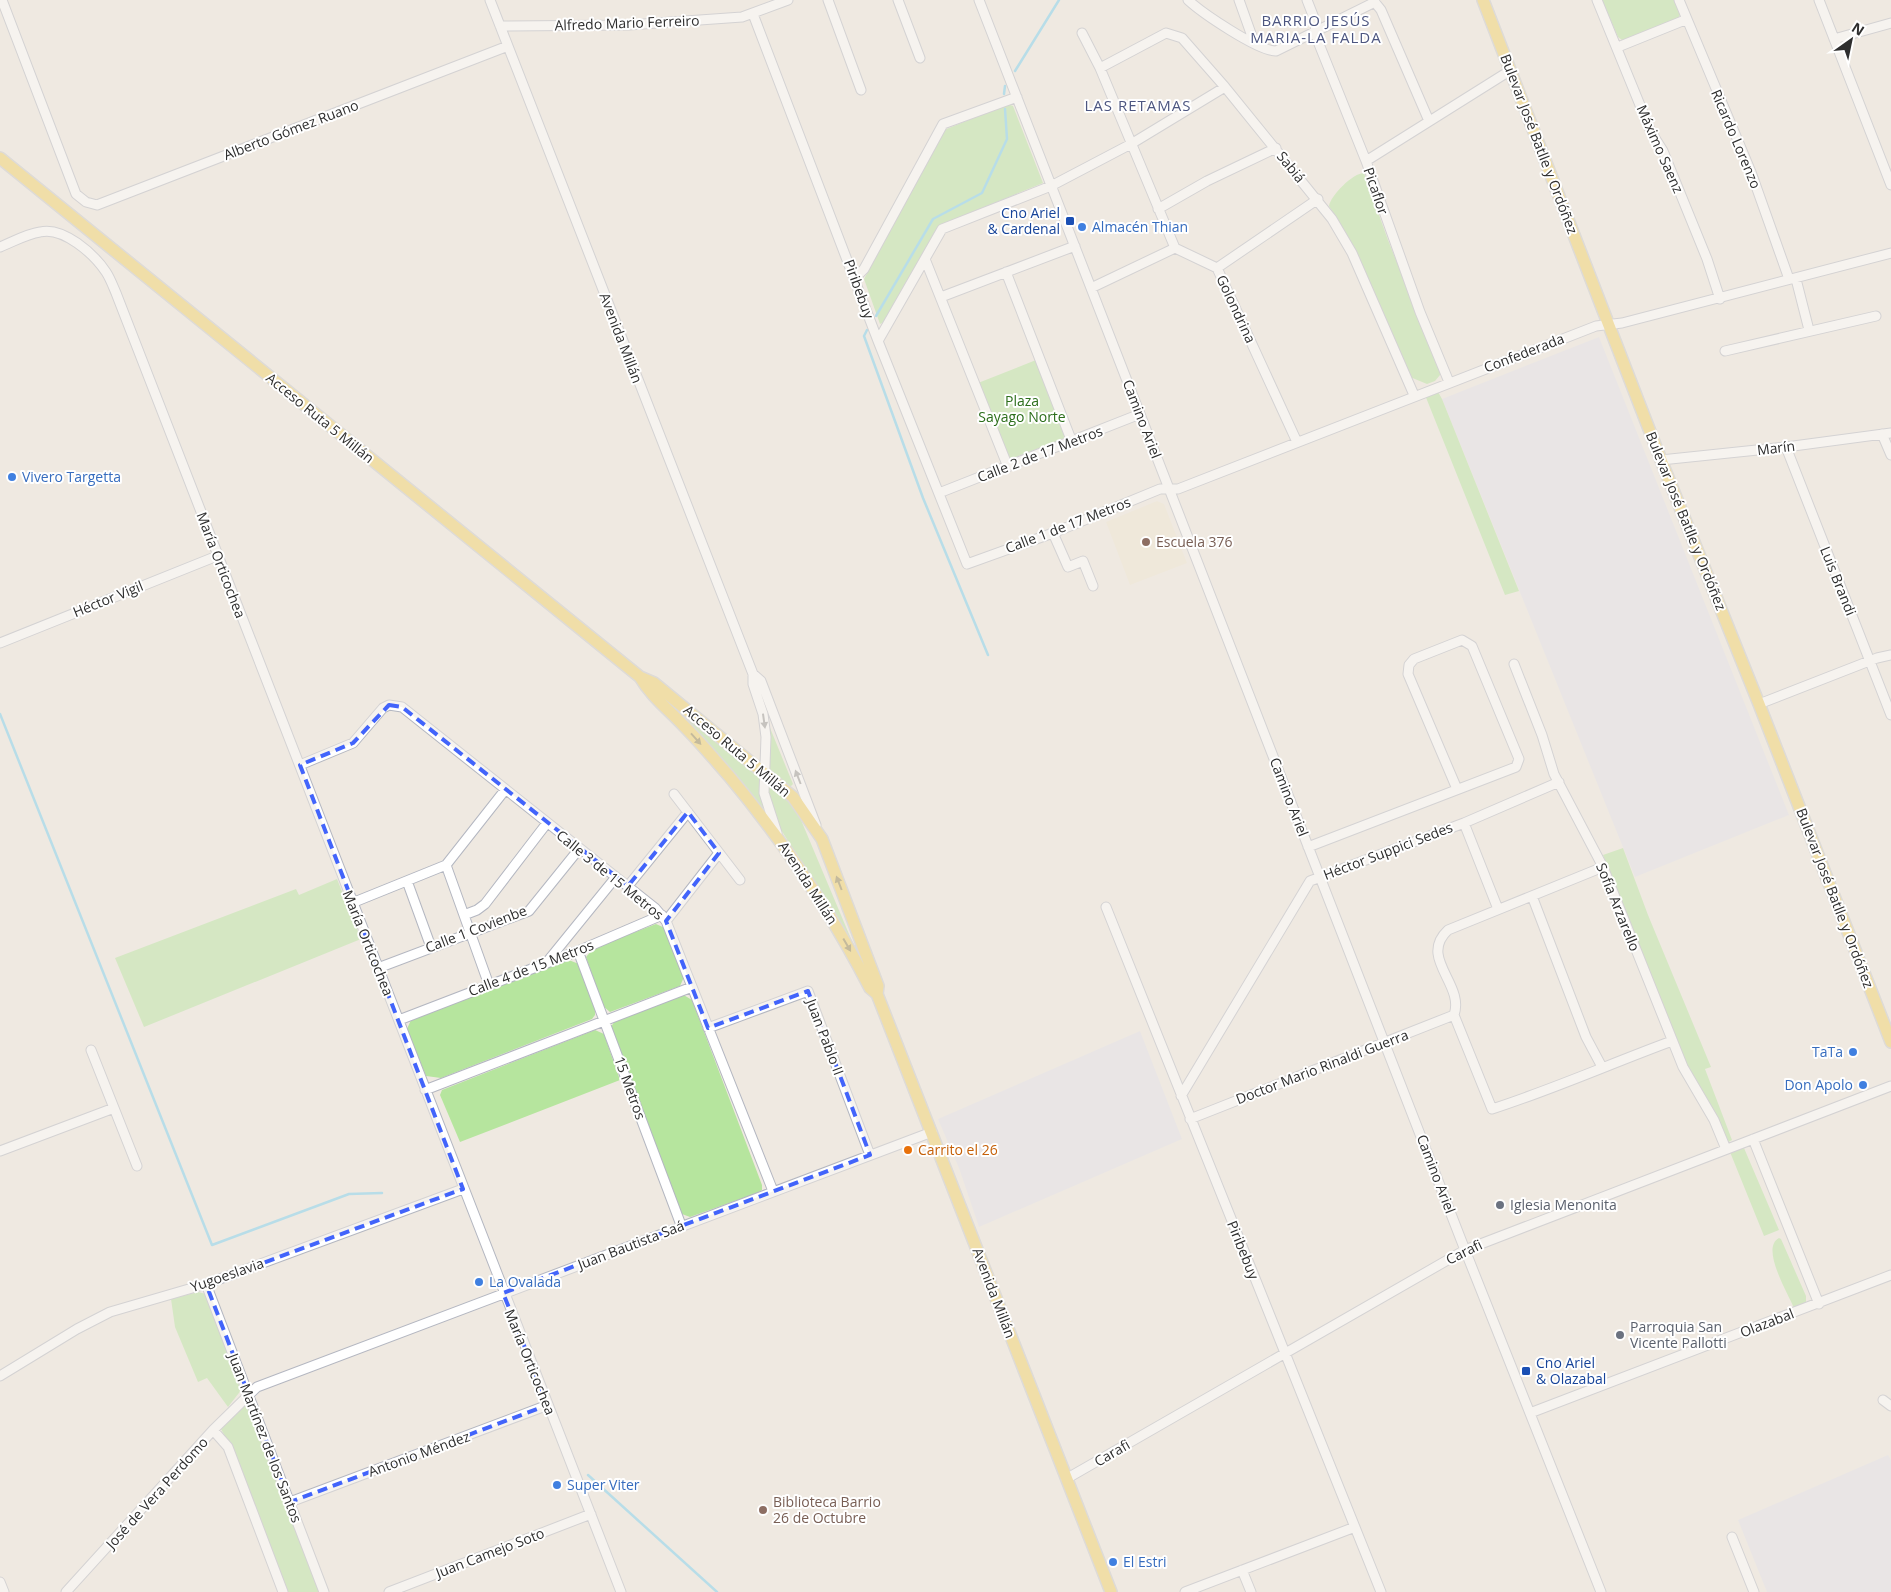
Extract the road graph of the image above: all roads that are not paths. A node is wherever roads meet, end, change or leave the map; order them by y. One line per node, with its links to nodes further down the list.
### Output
1 (2, 0): 23 (street, Alberto Gómez Ruano)
2 (490, 0): 18 (street, Avenida Millán)
3 (788, 0): 15 (street)
4 (828, 0): 29 (street)
5 (898, 0): 25 (street)
6 (980, 0): 30 (street, Camino Ariel)
7 (1188, 0): 22 (street)
8 (1239, 0): 22 (street)
9 (1307, 0): 19 (street, Picaflor)
10 (1483, 0): 27 (main road, Bulevar José Batlle y Ordóñez)
11 (1598, 0): 24 (street, Máximo Saenz)
12 (1679, 0): 16 (street, Ricardo Lorenzo)
13 (1819, 0): 21 (street)
14 (1374, 1): 19 (street); 31 (street)
15 (753, 14): 18 (street, Alfredo Mario Ferreiro); 47 (street, Piribebuy)
16 (1685, 20): 24 (street); 48 (street, Ricardo Lorenzo)
17 (1891, 23): 21 (street)
18 (500, 26): 23 (street, Avenida Millán)
19 (1315, 32): 22 (street); 35 (street, Picaflor)
20 (1082, 33): 26 (street)
21 (1834, 39): 36 (street)
22 (1254, 42)
23 (508, 46): 77 (street, Avenida Millán)
24 (1618, 47): 51 (street, Máximo Saenz)
25 (920, 58)
26 (1100, 68): 28 (street, Sabiá); 32 (street)
27 (1511, 70): 31 (street); 53 (main road, Bulevar José Batlle y Ordóñez)
28 (1225, 87): 32 (street); 33 (street, Sabiá)
29 (861, 90)
30 (1017, 97): 37 (street, Camino Ariel); 47 (street)
31 (1429, 120): 35 (street)
32 (1131, 144): 37 (street); 39 (street)
33 (1276, 148): 38 (street, Sabiá); 39 (street)
34 (0, 158): 78 (main road, Acceso Ruta 5 Millán)
35 (1366, 161): 57 (street, Picaflor)
36 (1891, 185)
37 (1051, 186): 40 (street, Camino Ariel); 44 (street)
38 (1318, 199): 45 (street); 58 (street, Sabiá)
39 (1158, 209): 42 (street)
40 (1075, 246): 46 (street); 49 (street, Camino Ariel)
41 (0, 247): 70 (street, María Orticochea)
42 (1175, 248): 45 (street, Golondrina); 49 (street)
43 (1891, 253): 48 (street, Confederada)
44 (925, 259): 50 (street); 55 (street)
45 (1217, 268): 62 (street, Golondrina)
46 (1006, 272): 50 (street); 61 (street)
47 (855, 278): 55 (street, Piribebuy)
48 (1792, 279): 51 (street, Confederada); 54 (street, Ricardo Lorenzo)
49 (1091, 288): 59 (street, Camino Ariel)
50 (940, 297): 66 (street)
51 (1720, 299): 53 (street, Confederada)
52 (1876, 316): 54 (street)
53 (1609, 324): 57 (street, Confederada); 65 (main road, Bulevar José Batlle y Ordóñez)
54 (1809, 330): 56 (street)
55 (878, 341): 68 (street, Piribebuy)
56 (1725, 351)
57 (1449, 382): 58 (street, Confederada)
58 (1414, 396): 62 (street, Confederada)
59 (1140, 414): 61 (street, Calle 2 de 17 Metros); 67 (street, Camino Ariel)
60 (1887, 433): 63 (street, Marín); 64 (street)
61 (1072, 442): 66 (street, Calle 2 de 17 Metros)
62 (1297, 442): 67 (street, Confederada)
63 (1786, 447): 65 (street, Marín); 75 (street, Luis Brandi)
64 (1891, 455)
65 (1661, 460): 79 (main road, Bulevar José Batlle y Ordóñez)
66 (1008, 467): 68 (street, Calle 2 de 17 Metros)
67 (1169, 489): 69 (street, Calle 1 de 17 Metros); 92 (street, Camino Ariel)
68 (939, 493): 71 (street, Piribebuy)
69 (1053, 533): 71 (street, Calle 1 de 17 Metros); 72 (street)
70 (217, 556): 73 (street, Héctor Vigil); 81 (street, María Orticochea)
71 (967, 564)
72 (1093, 586)
73 (0, 643)
74 (1891, 656): 75 (street)
75 (1870, 661): 79 (street); 80 (street, Luis Brandi)
76 (1514, 664): 83 (street, Sofía Arzarello)
77 (753, 674): 82 (street, Avenida Millán, one-way to 82); 90 (street, Avenida Millán, one-way to 77)
78 (640, 677): 82 (main road, Acceso Ruta 5 Millán); 91 (main road, Acceso Ruta 5 Millán, one-way to 91)
79 (1759, 704): 122 (main road, Bulevar José Batlle y Ordóñez)
80 (1891, 715)
81 (300, 765): 84 (street, Calle 3 de 15 Metros); 103 (street, María Orticochea)
82 (764, 771): 90 (main road, Acceso Ruta 5 Millán); 91 (street, Avenida Millán)
83 (1559, 782): 89 (street, Héctor Suppici Sedes); 96 (street, Sofía Arzarello)
84 (505, 790): 88 (street, Calle 3 de 15 Metros); 95 (street)
85 (1457, 790): 85 (street); 92 (street)
86 (674, 794): 87 (street)
87 (688, 812): 94 (street); 101 (street)
88 (547, 823): 93 (street, Calle 3 de 15 Metros); 106 (street)
89 (1464, 823): 98 (street, Héctor Suppici Sedes); 105 (street)
90 (822, 839): 115 (main road, Avenida Millán, one-way to 90)
91 (783, 846): 115 (main road, Avenida Millán, one-way to 115)
92 (1308, 847): 98 (street, Camino Ariel)
93 (579, 849): 97 (street, Calle 3 de 15 Metros); 108 (street, Calle 1 Covienbe)
94 (719, 853): 100 (street); 107 (street)
95 (446, 865): 99 (street); 106 (street)
96 (1603, 867): 102 (street); 120 (street, Sofía Arzarello)
97 (616, 877): 101 (street, Calle 3 de 15 Metros); 111 (street)
98 (1320, 877): 121 (street, Camino Ariel); 127 (street, Héctor Suppici Sedes)
99 (407, 880): 103 (street); 109 (street)
100 (740, 880)
101 (628, 886): 107 (street, Calle 3 de 15 Metros)
102 (1532, 896): 105 (street); 124 (street)
103 (352, 903): 112 (street, María Orticochea)
104 (1106, 907): 127 (street, Piribebuy)
105 (1498, 909): 116 (street)
106 (464, 915): 108 (street)
107 (664, 918): 110 (street, Calle 4 de 15 Metros); 114 (street, Calle 3 de 15 Metros)
108 (471, 933): 109 (street, Calle 1 Covienbe); 113 (street)
109 (430, 947): 112 (street, Calle 1 Covienbe)
110 (578, 951): 111 (street, Calle 4 de 15 Metros); 118 (street, 15 Metros)
111 (546, 962): 113 (street, Calle 4 de 15 Metros)
112 (378, 968): 117 (street, María Orticochea)
113 (489, 985): 117 (street, Calle 4 de 15 Metros)
114 (692, 987): 118 (street); 119 (street, Calle 3 de 15 Metros)
115 (877, 994): 130 (main road, Avenida Millán)
116 (1454, 1016): 121 (street, Doctor Mario Rinaldi Guerra); 124 (street)
117 (399, 1020): 126 (street, María Orticochea)
118 (605, 1020): 126 (street); 138 (street, 15 Metros)
119 (708, 1028): 134 (street, Juan Pablo II); 137 (street, Calle 3 de 15 Metros)
120 (1672, 1041): 124 (street); 132 (street, Sofía Arzarello)
121 (1385, 1042): 129 (street, Doctor Mario Rinaldi Guerra); 139 (street, Camino Ariel)
122 (1891, 1042)
123 (91, 1050): 128 (street)
124 (1602, 1067)
125 (1891, 1086): 131 (street, Carafi)
126 (425, 1090): 136 (street, María Orticochea)
127 (1181, 1096): 129 (street, Piribebuy)
128 (114, 1108): 133 (street); 135 (street)
129 (1190, 1118): 144 (street, Piribebuy)
130 (932, 1132): 134 (street, Juan Bautista Saá); 152 (main road, Avenida Millán)
131 (1753, 1139): 132 (street, Carafi); 143 (street)
132 (1726, 1149): 139 (street, Carafi)
133 (0, 1151)
134 (870, 1154): 137 (street, Juan Bautista Saá)
135 (137, 1166)
136 (463, 1189): 141 (street, Yugoeslavia); 142 (street, María Orticochea)
137 (773, 1192): 138 (street, Juan Bautista Saá)
138 (681, 1225): 142 (street, Juan Bautista Saá)
139 (1465, 1250): 144 (street, Carafi); 150 (street, Camino Ariel)
140 (1891, 1275): 143 (street, Olazabal)
141 (206, 1284): 145 (street, Yugoeslavia); 146 (street, Juan Martínez de los Santos)
142 (503, 1294): 146 (street, Juan Bautista Saá); 148 (street, María Orticochea)
143 (1819, 1304): 150 (street, Olazabal)
144 (1285, 1354): 152 (street, Carafi); 155 (street, Piribebuy)
145 (0, 1376)
146 (248, 1394): 151 (street, José de Vera Perdomo); 153 (street, Juan Martínez de los Santos)
147 (1883, 1400): 149 (street)
148 (548, 1406): 153 (street, Antonio Méndez); 154 (street, María Orticochea)
149 (1891, 1406)
150 (1530, 1413): 169 (street, Camino Ariel)
151 (213, 1430): 160 (street, José de Vera Perdomo); 161 (street)
152 (1066, 1479): 165 (main road, Avenida Millán)
153 (290, 1502): 162 (street, Juan Martínez de los Santos)
154 (591, 1514): 163 (street, Juan Camejo Soto); 164 (street, María Orticochea)
155 (1355, 1527): 157 (street); 168 (street, Piribebuy)
156 (1732, 1537): 170 (street)
157 (1242, 1570): 166 (street); 167 (street)
158 (0, 1582): 159 (street)
159 (4, 1592)
160 (66, 1592)
161 (283, 1592)
162 (324, 1592)
163 (389, 1592)
164 (621, 1592)
165 (1110, 1592)
166 (1185, 1592)
167 (1251, 1592)
168 (1381, 1592)
169 (1601, 1592)
170 (1754, 1592)

